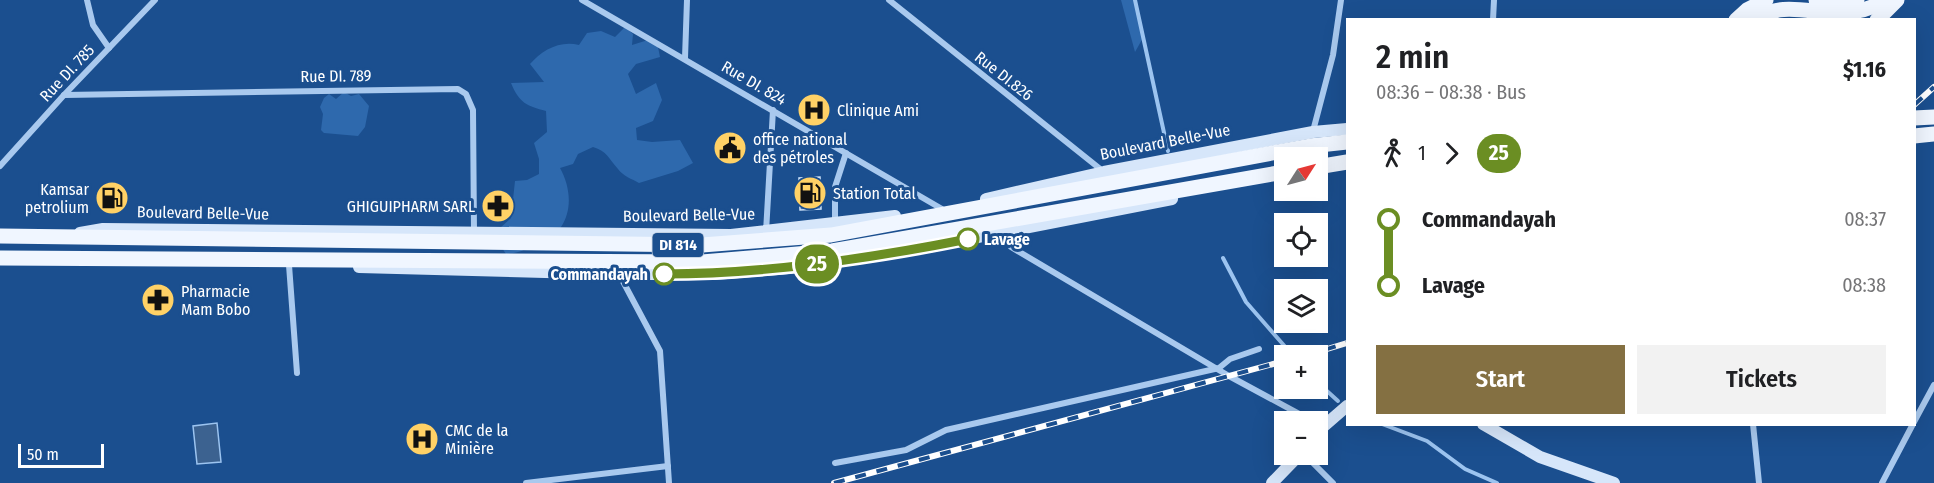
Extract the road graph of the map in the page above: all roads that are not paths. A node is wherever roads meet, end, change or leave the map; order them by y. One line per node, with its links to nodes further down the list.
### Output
1 (87, 0): 17 (street)
2 (155, 0): 17 (street, Rue DI. 785)
3 (582, 0): 18 (street, Rue DI. 824)
4 (687, 0): 18 (street)
5 (889, 0): 34 (street, Rue DI.826)
6 (1341, 0): 24 (street)
7 (1494, 0): 13 (street)
8 (1766, 0): 14 (main road)
9 (1816, 0): 10 (main road)
10 (1857, 0)
11 (1887, 0): 15 (main road)
12 (1897, 0): 16 (main road)
13 (1492, 18)
14 (1738, 18)
15 (1757, 18)
16 (1880, 18)
17 (109, 48): 19 (street, Rue DI. 785)
18 (685, 58): 20 (street, Rue DI. 824)
19 (64, 95): 31 (street, Rue DI. 785); 41 (street, Rue DI. 789)
20 (773, 110): 28 (street, Rue DI. 824); 40 (street)
21 (1934, 117): 22 (main road)
22 (1916, 118)
23 (1346, 129): 24 (street, Boulevard Belle-Vue)
24 (1313, 132): 34 (street, Boulevard Belle-Vue)
25 (1934, 134): 26 (main road)
26 (1916, 136)
27 (1346, 142): 44 (main road, Boulevard Belle-Vue / DI 814)
28 (846, 153): 37 (street, Rue DI. 824); 38 (street)
29 (1346, 162): 30 (main road)
30 (1328, 165)
31 (0, 166)
32 (1346, 169): 33 (street)
33 (1328, 171)
34 (1104, 172): 37 (street, Boulevard Belle-Vue)
35 (1274, 174): 45 (main road, DI 814)
36 (1274, 179): 39 (street)
37 (942, 209): 38 (street, Boulevard Belle-Vue)
38 (835, 225): 40 (street, Boulevard Belle-Vue)
39 (1010, 231): 48 (street); 50 (street)
40 (766, 232): 41 (street, Boulevard Belle-Vue)
41 (474, 233): 44 (street, Boulevard Belle-Vue)
42 (0, 236): 43 (main road, Boulevard Belle-Vue / DI 814)
43 (39, 236): 44 (main road, Boulevard Belle-Vue / DI 814); 45 (main road)
44 (58, 237)
45 (45, 257): 46 (main road, DI 814); 47 (street)
46 (0, 258)
47 (289, 265): 48 (street); 51 (street)
48 (619, 274): 63 (street)
49 (1260, 349): 50 (street)
50 (1218, 368): 54 (street); 60 (street)
51 (297, 373)
52 (1934, 385): 56 (street)
53 (1346, 407): 55 (street)
54 (1292, 411)
55 (1328, 418)
56 (1916, 418)
57 (1486, 426): 68 (street)
58 (1753, 426): 69 (street)
59 (1911, 426): 70 (street)
60 (836, 463)
61 (1289, 465): 66 (street)
62 (1315, 465): 67 (street)
63 (668, 466): 64 (street); 65 (street)
64 (526, 483)
65 (669, 483)
66 (1272, 483)
67 (1333, 483)
68 (1614, 483)
69 (1759, 483)
70 (1882, 483)

